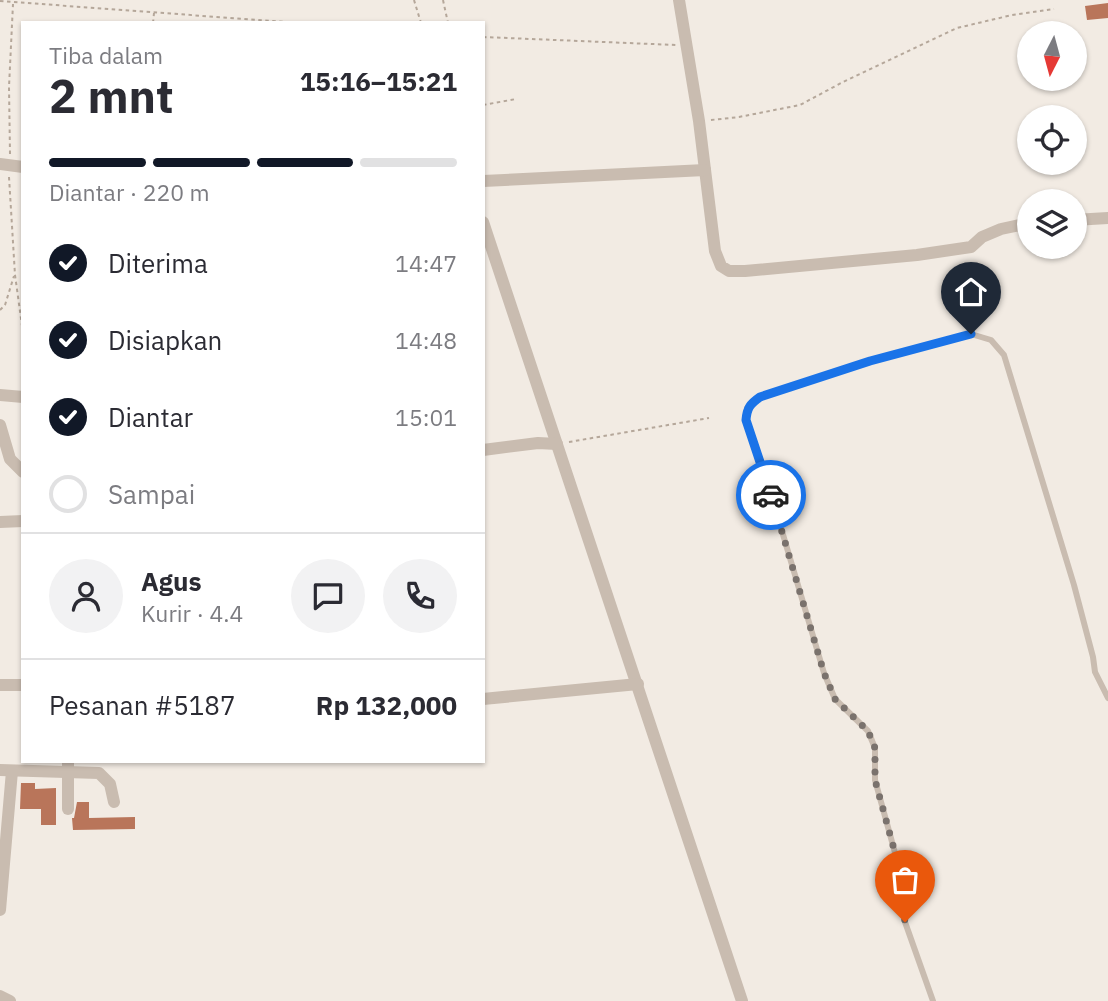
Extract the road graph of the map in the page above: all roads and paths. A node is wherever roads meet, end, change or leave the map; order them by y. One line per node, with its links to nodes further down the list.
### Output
1 (414, 0): 12 (path)
2 (443, 0): 13 (path)
3 (679, 0): 15 (street)
4 (0, 1): 5 (path)
5 (13, 4): 7 (path); 19 (path)
6 (1054, 9): 18 (path)
7 (154, 13): 8 (path); 9 (path)
8 (236, 17): 10 (path); 11 (path)
9 (153, 21)
10 (236, 21)
11 (278, 21)
12 (420, 21)
13 (448, 21)
14 (485, 37): 15 (path)
15 (688, 46): 18 (street)
16 (516, 99): 17 (path)
17 (485, 105)
18 (699, 121): 20 (street)
19 (4, 164): 26 (path)
20 (705, 170): 21 (street); 24 (street)
21 (485, 181)
22 (1108, 218): 23 (street)
23 (1087, 219)
24 (1017, 225)
25 (485, 228): 33 (street)
26 (15, 275): 27 (path); 28 (path)
27 (0, 310)
28 (21, 318)
29 (0, 395): 30 (street)
30 (21, 397)
31 (709, 418): 33 (path)
32 (0, 425): 35 (street)
33 (557, 444): 34 (street); 38 (street)
34 (485, 450)
35 (21, 470)
36 (21, 521): 37 (street)
37 (0, 522)
38 (638, 684): 42 (street); 50 (street)
39 (0, 685): 40 (street)
40 (21, 685)
41 (1108, 698): 51 (lane)
42 (485, 699)
43 (68, 766): 44 (street); 45 (street); 46 (street)
44 (6, 771): 47 (street)
45 (114, 802)
46 (68, 809)
47 (0, 910)
48 (0, 996): 49 (street)
49 (10, 1001)
50 (742, 1001)
51 (933, 1001)

